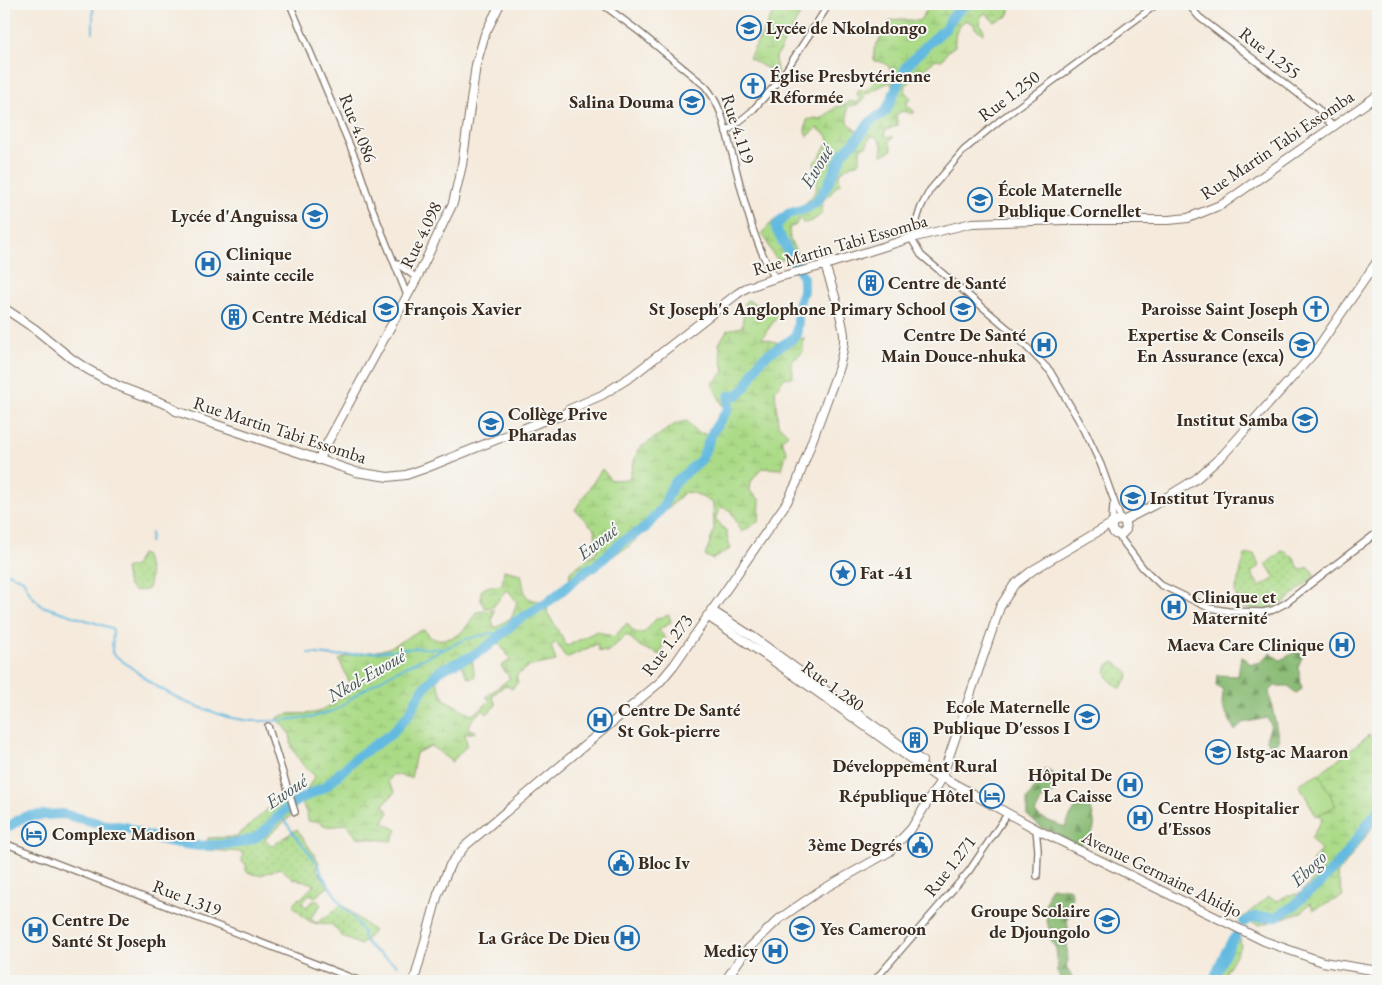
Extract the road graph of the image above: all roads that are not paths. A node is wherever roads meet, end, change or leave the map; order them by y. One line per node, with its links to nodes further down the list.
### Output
1 (290, 4): 12 (street, Rue 4.086)
2 (500, 4): 14 (main road, Rue 4.098)
3 (602, 4): 9 (street, Rue 4.119)
4 (829, 4): 9 (street)
5 (1157, 4): 10 (street, Rue 1.250)
6 (1188, 4): 8 (street, Rue 1.255)
7 (1378, 95): 8 (main road, Rue Martin Tabi Essomba)
8 (1332, 126): 10 (main road, Rue Martin Tabi Essomba)
9 (726, 132): 15 (street, Rue 4.119)
10 (911, 238): 13 (main road, Rue Martin Tabi Essomba); 19 (street)
11 (1378, 260): 21 (main road)
12 (396, 263): 14 (street); 16 (street, Rue 4.086)
13 (825, 265): 15 (main road, Rue Martin Tabi Essomba); 24 (main road, Rue 1.273)
14 (417, 278): 16 (main road, Rue 4.098)
15 (775, 278): 18 (main road, Rue Martin Tabi Essomba)
16 (407, 295): 18 (main road, Rue 4.098)
17 (4, 308): 18 (main road, Rue Martin Tabi Essomba)
18 (318, 460)
19 (1113, 502): 20 (street); 21 (street)
20 (1112, 524): 21 (main road); 23 (main road)
21 (1121, 528): 22 (street); 23 (main road)
22 (1378, 532)
23 (1092, 535): 26 (main road)
24 (709, 613): 26 (main road, Rue 1.280); 34 (main road, Rue 1.273)
25 (268, 726): 27 (street)
26 (942, 777): 28 (main road, Avenue Germaine Ahidjo); 35 (main road)
27 (295, 812)
28 (1008, 813): 29 (main road, Avenue Germaine Ahidjo); 36 (street, Rue 1.271)
29 (1036, 829): 31 (street); 32 (main road, Avenue Germaine Ahidjo)
30 (4, 843): 33 (street, Rue 1.319)
31 (1037, 876)
32 (1378, 971)
33 (360, 981)
34 (414, 981)
35 (725, 981)
36 (874, 981)

